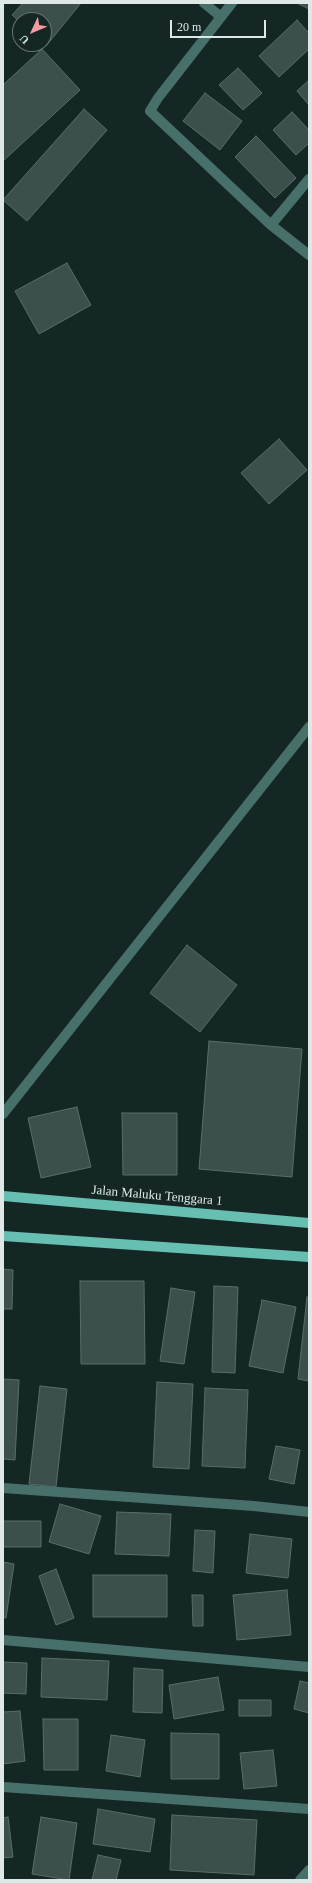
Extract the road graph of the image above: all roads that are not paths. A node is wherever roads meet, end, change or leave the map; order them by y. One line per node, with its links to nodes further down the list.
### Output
1 (204, 3): 3 (street)
2 (232, 3): 3 (street)
3 (221, 17): 5 (street)
4 (309, 179): 5 (street)
5 (271, 225): 6 (street)
6 (309, 255)
7 (309, 727): 8 (street)
8 (3, 1114)
9 (3, 1196): 10 (main road, Jalan Maluku Tenggara 1)
10 (309, 1223)
11 (3, 1236): 12 (main road)
12 (309, 1257)
13 (3, 1488): 14 (street)
14 (309, 1512)
15 (3, 1640): 16 (street)
16 (309, 1667)
17 (3, 1788): 18 (street)
18 (309, 1809)
19 (309, 1870): 20 (street)
20 (300, 1880)

